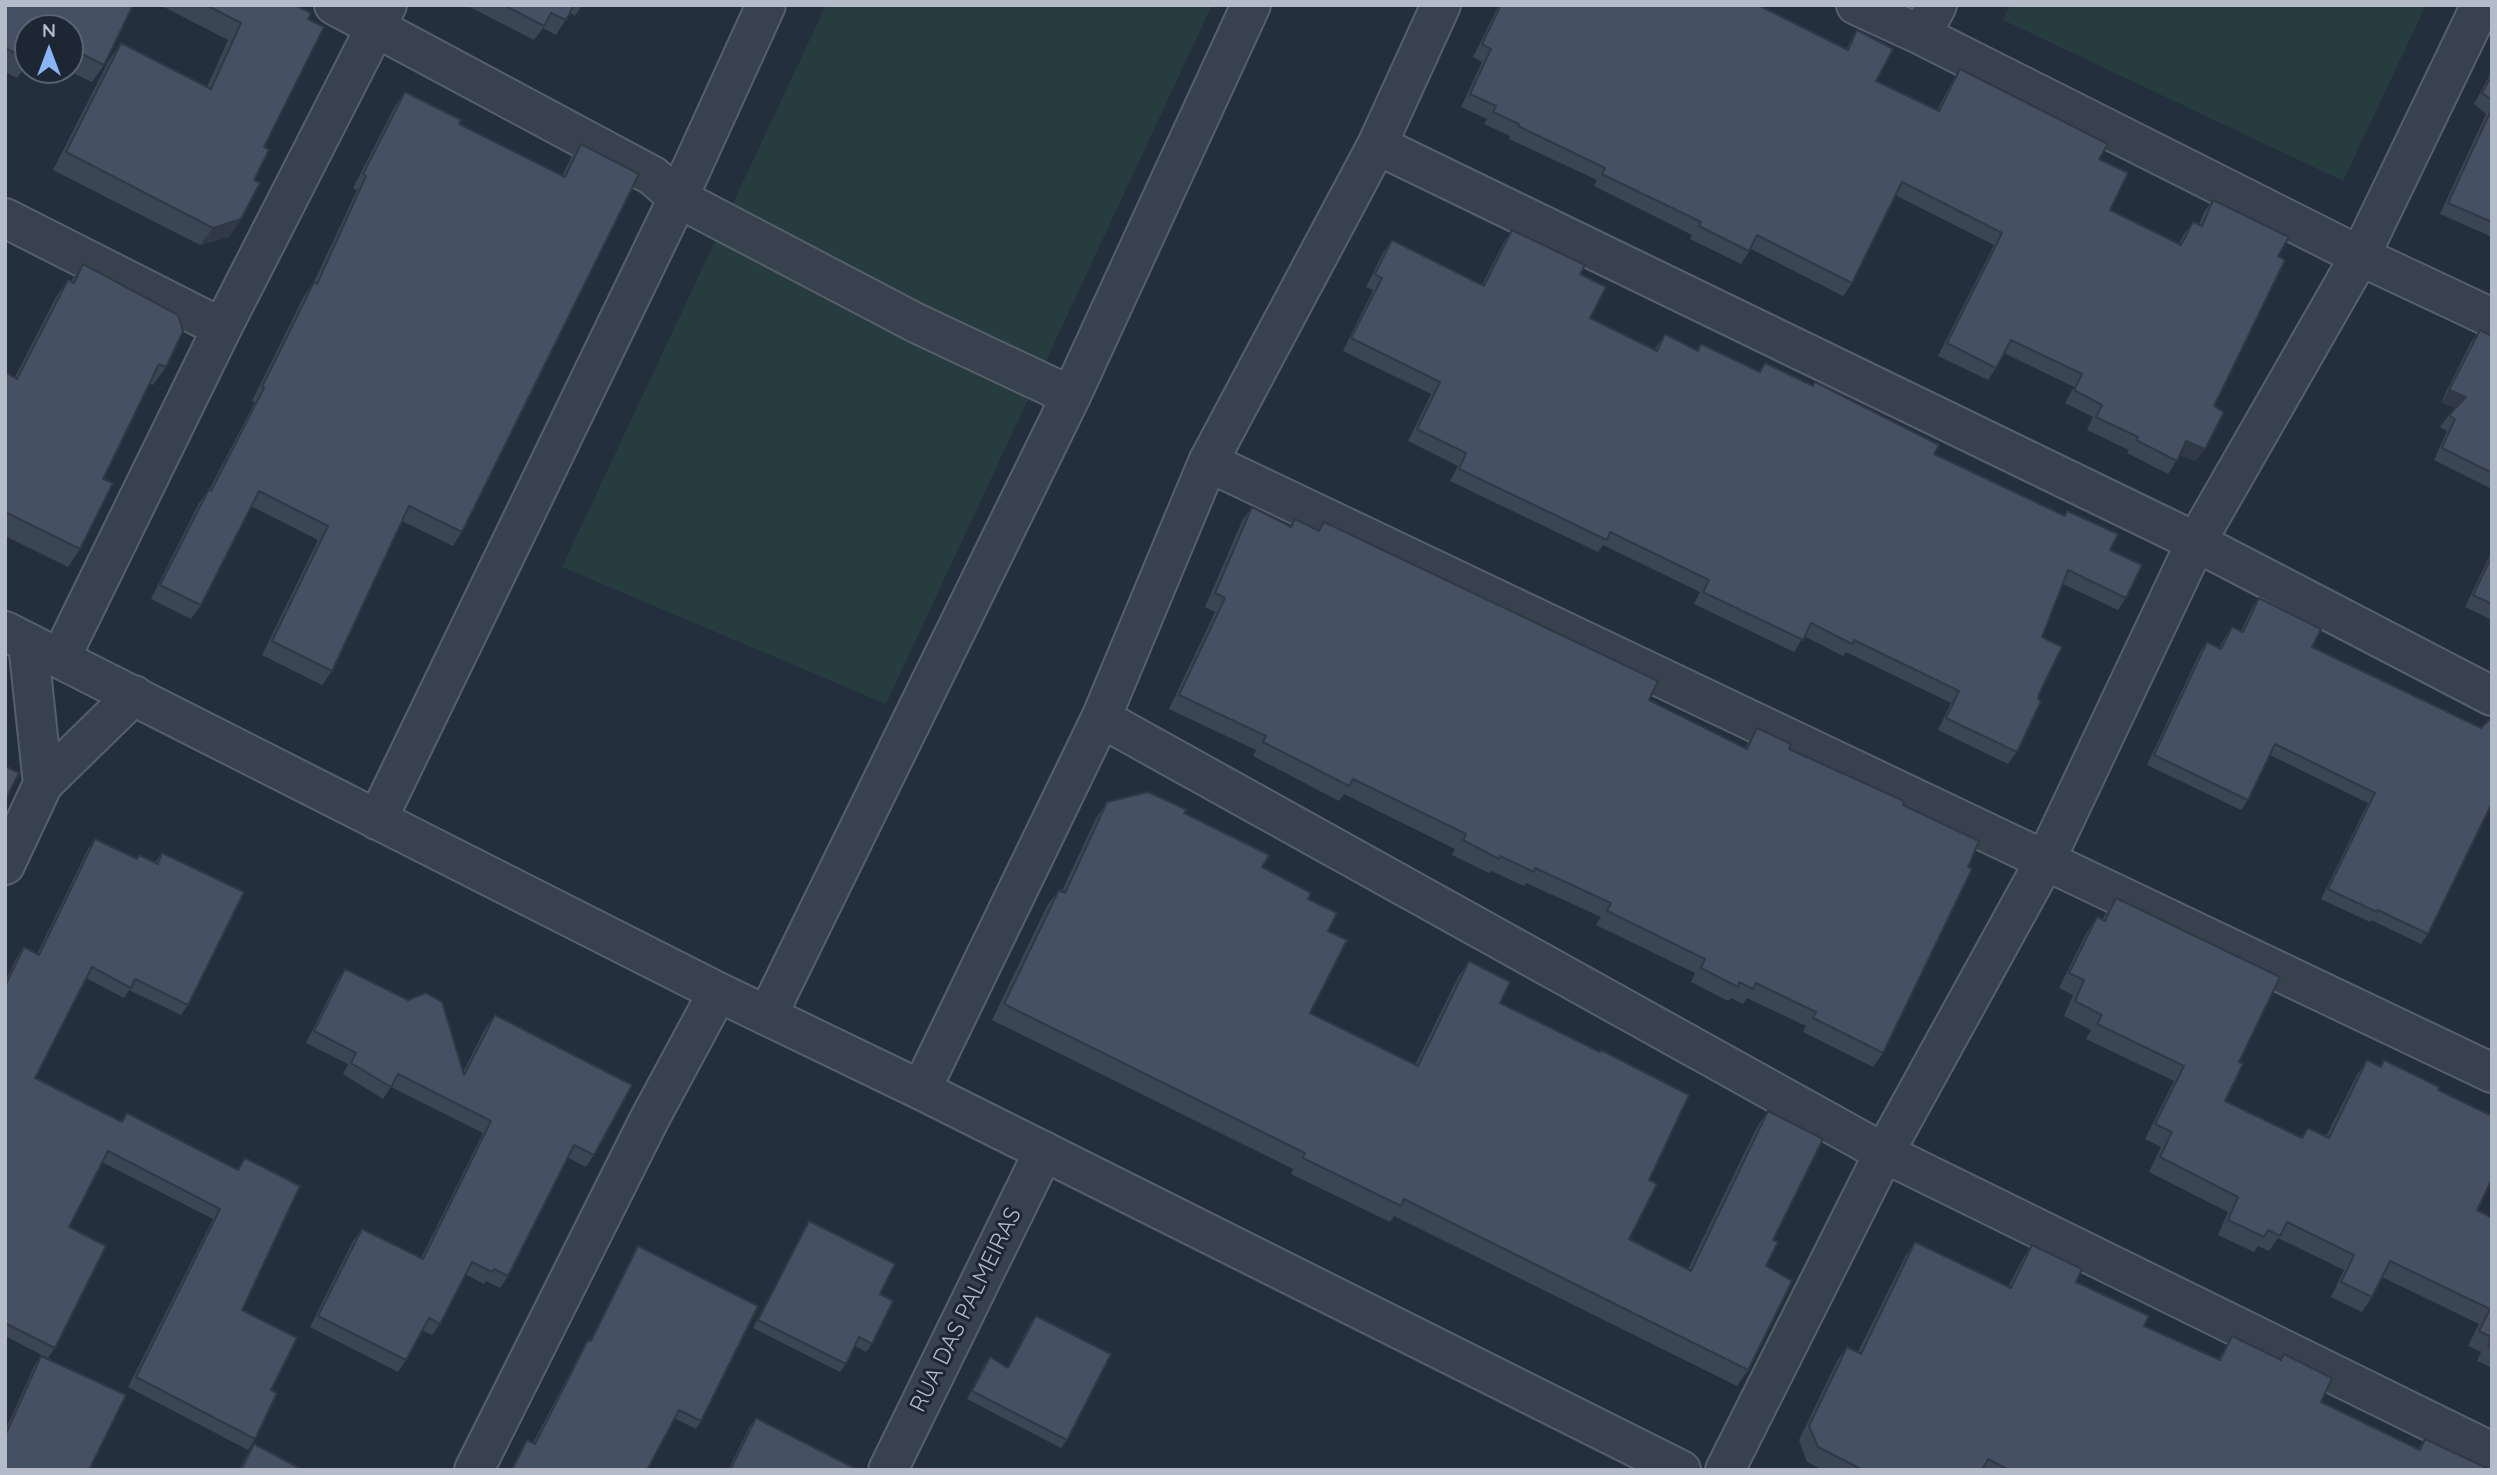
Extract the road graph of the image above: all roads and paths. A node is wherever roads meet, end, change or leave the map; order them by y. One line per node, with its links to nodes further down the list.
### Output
1 (334, 5): 7 (street)
2 (766, 5): 10 (street)
3 (1251, 5): 15 (street)
4 (1441, 5): 9 (street)
5 (1856, 5): 8 (street)
6 (2481, 5): 12 (street)
7 (382, 16): 10 (street); 14 (street)
8 (1929, 20): 12 (street)
9 (1377, 145): 16 (street); 17 (street)
10 (678, 198): 15 (street); 23 (street)
11 (5, 218): 14 (street)
12 (2360, 256): 13 (street); 17 (street)
13 (2492, 318)
14 (222, 328): 18 (street)
15 (1071, 396): 27 (street)
16 (1208, 462): 21 (street); 24 (street)
17 (2196, 542): 20 (street); 24 (street)
18 (31, 644): 19 (street); 22 (street)
19 (134, 695): 22 (street); 23 (street)
20 (2492, 696)
21 (1101, 718): 29 (street); 31 (street)
22 (43, 784): 25 (street)
23 (377, 820): 26 (street)
24 (2046, 859): 28 (street); 31 (street)
25 (5, 865)
26 (718, 992): 27 (street); 33 (street)
27 (767, 1016): 29 (street)
28 (2492, 1073)
29 (921, 1090): 30 (street)
30 (1044, 1151): 34 (street, RUA DAS PALMEIRAS); 35 (street)
31 (1884, 1153): 32 (street); 36 (street)
32 (2492, 1452)
33 (474, 1470)
34 (888, 1470)
35 (1681, 1470)
36 (1725, 1470)

